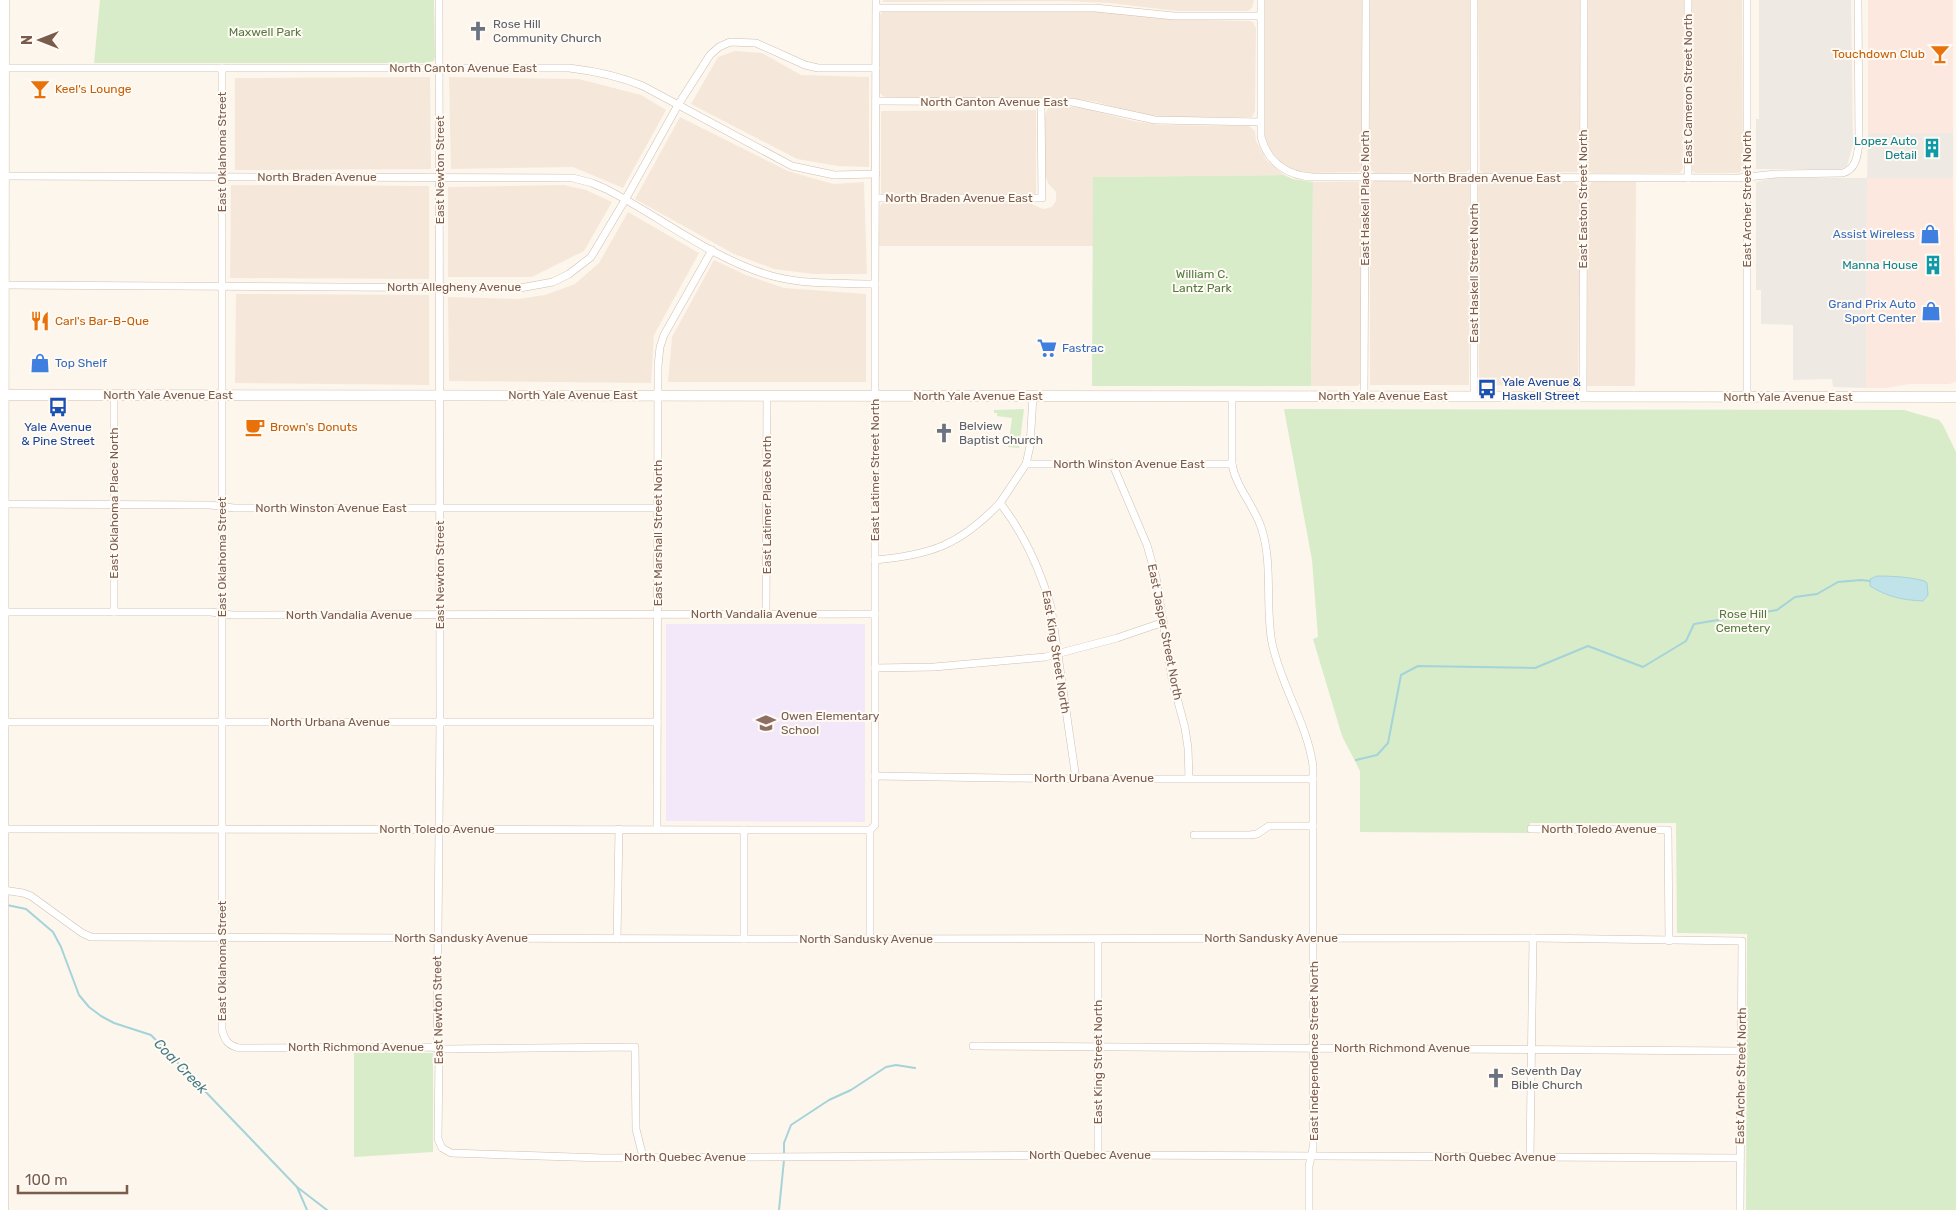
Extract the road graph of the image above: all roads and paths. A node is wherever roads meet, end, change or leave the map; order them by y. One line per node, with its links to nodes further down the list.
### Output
1 (4, 0): 12 (main road)
2 (439, 0): 14 (street, East Newton Street)
3 (1261, 0): 11 (street)
4 (1366, 0): 25 (street, East Haskell Place North)
5 (1474, 0): 26 (street, East Haskell Street North)
6 (1584, 0): 27 (street, East Easton Street North)
7 (1688, 0): 28 (street, East Cameron Street North)
8 (1747, 0): 22 (street, East Archer Street North)
9 (1858, 0): 22 (street)
10 (876, 4): 11 (street); 15 (street, East Latimer Street North)
11 (1260, 16): 19 (street)
12 (4, 68): 13 (street, North Canton Avenue East); 21 (main road)
13 (222, 68): 14 (street, North Canton Avenue East); 23 (street, East Oklahoma Street)
14 (440, 68): 18 (street, North Canton Avenue East); 24 (street, East Newton Street)
15 (876, 68): 16 (street, East Latimer Street North); 18 (street)
16 (876, 101): 17 (street, North Canton Avenue East); 20 (street, East Latimer Street North)
17 (1041, 102): 19 (street, North Canton Avenue East); 29 (street, North Braden Avenue East)
18 (678, 105): 20 (street); 30 (street, North Allegheny Avenue)
19 (1260, 122): 25 (street, North Braden Avenue East)
20 (876, 174): 29 (street, East Latimer Street North)
21 (4, 176): 23 (street, North Braden Avenue); 33 (main road)
22 (1748, 176): 28 (street, North Braden Avenue East); 48 (street, East Archer Street North)
23 (222, 177): 24 (street, North Braden Avenue); 34 (street, East Oklahoma Street)
24 (439, 177): 30 (street, North Braden Avenue); 35 (street, East Newton Street)
25 (1366, 177): 26 (street, North Braden Avenue East); 45 (street, East Haskell Place North)
26 (1474, 178): 27 (street, North Braden Avenue East); 46 (street, East Haskell Street North)
27 (1583, 178): 28 (street, North Braden Avenue East); 47 (street, East Easton Street North)
28 (1688, 178)
29 (876, 198): 32 (street, East Latimer Street North)
30 (626, 200): 31 (street); 35 (street, North Allegheny Avenue)
31 (712, 250): 32 (street); 39 (street, East Marshall Street North)
32 (875, 284): 41 (street, East Latimer Street North)
33 (4, 285): 34 (street, North Allegheny Avenue); 36 (main road)
34 (222, 286): 35 (street, North Allegheny Avenue); 38 (street, East Oklahoma Street)
35 (439, 287): 42 (street, East Newton Street)
36 (2, 395): 37 (main road, North Yale Avenue East); 54 (main road)
37 (114, 395): 38 (main road, North Yale Avenue East); 55 (street, East Oklahoma Place North)
38 (221, 395): 42 (main road, North Yale Avenue East); 56 (street, East Oklahoma Street)
39 (657, 395): 40 (main road, North Yale Avenue East); 42 (main road, North Yale Avenue East); 58 (street, East Marshall Street North)
40 (767, 395): 41 (main road, North Yale Avenue East); 64 (street, East Latimer Place North)
41 (875, 395): 43 (main road, North Yale Avenue East); 59 (street, East Latimer Street North)
42 (439, 396): 57 (street, East Newton Street)
43 (1033, 396): 44 (main road, North Yale Avenue East); 51 (street)
44 (1232, 396): 45 (main road, North Yale Avenue East); 52 (street, East Independence Street North)
45 (1364, 396): 46 (main road, North Yale Avenue East)
46 (1474, 397): 47 (main road, North Yale Avenue East)
47 (1583, 397): 48 (main road, North Yale Avenue East)
48 (1747, 397): 49 (main road, North Yale Avenue East)
49 (1956, 397)
50 (1112, 463): 51 (street, North Winston Avenue East); 52 (street, North Winston Avenue East); 68 (street, East Jasper Street North)
51 (1026, 464): 53 (street)
52 (1232, 464): 79 (street, East Independence Street North)
53 (1000, 503): 59 (street); 69 (street, East King Street North)
54 (4, 504): 55 (street, North Winston Avenue East); 60 (main road)
55 (114, 504): 56 (street, North Winston Avenue East); 62 (street, East Oklahoma Place North)
56 (222, 506): 57 (street, North Winston Avenue East); 63 (street, East Oklahoma Street)
57 (440, 508): 58 (street, North Winston Avenue East); 66 (street, East Newton Street)
58 (658, 508): 67 (street, East Marshall Street North)
59 (874, 560): 65 (street, East Latimer Street North)
60 (2, 561): 61 (main road)
61 (4, 612): 62 (street, North Vandalia Avenue); 70 (main road)
62 (114, 612): 63 (street, North Vandalia Avenue)
63 (222, 614): 66 (street, North Vandalia Avenue); 73 (street, East Oklahoma Street)
64 (766, 614): 65 (street, North Vandalia Avenue); 67 (street, North Vandalia Avenue)
65 (874, 614): 71 (street, East Latimer Street North)
66 (440, 615): 67 (street, North Vandalia Avenue); 74 (street, East Newton Street)
67 (658, 616): 75 (street, East Marshall Street North)
68 (1164, 622): 69 (street); 77 (street, East Jasper Street North)
69 (1057, 654): 71 (street); 78 (street, East King Street North)
70 (2, 661): 72 (main road)
71 (875, 668): 76 (street, East Latimer Street North)
72 (4, 722): 73 (street, North Urbana Avenue); 82 (main road)
73 (221, 722): 74 (street, North Urbana Avenue); 81 (street, East Oklahoma Street)
74 (440, 722): 75 (street, North Urbana Avenue); 83 (street, East Newton Street)
75 (657, 722): 85 (street, East Marshall Street North)
76 (875, 776): 78 (street, North Urbana Avenue); 88 (street, East Latimer Street North)
77 (1189, 778): 78 (street, North Urbana Avenue); 79 (street, North Urbana Avenue)
78 (1076, 779)
79 (1313, 779): 80 (street, East Independence Street North)
80 (1313, 826): 89 (street); 94 (street, East Independence Street North)
81 (222, 828): 82 (street, North Toledo Avenue); 83 (street, North Toledo Avenue); 91 (street, East Oklahoma Street)
82 (3, 829): 90 (main road)
83 (438, 829): 84 (street, North Toledo Avenue); 92 (street, East Newton Street)
84 (619, 829): 85 (street, North Toledo Avenue); 93 (street)
85 (657, 829): 87 (street, North Toledo Avenue)
86 (1530, 829): 99 (street, North Toledo Avenue)
87 (744, 830): 88 (street, North Toledo Avenue); 96 (street)
88 (870, 830): 97 (street, East Latimer Street North)
89 (1194, 835)
90 (3, 893): 91 (street, North Sandusky Avenue); 101 (main road)
91 (222, 938): 92 (street, North Sandusky Avenue); 102 (street, East Oklahoma Street)
92 (438, 938): 93 (street, North Sandusky Avenue); 105 (street, East Newton Street)
93 (617, 938): 96 (street, North Sandusky Avenue)
94 (1313, 938): 95 (street, North Sandusky Avenue); 98 (street, North Sandusky Avenue); 106 (street, East Independence Street North)
95 (1533, 938): 99 (street, North Sandusky Avenue); 107 (street)
96 (744, 939): 97 (street, North Sandusky Avenue)
97 (870, 939): 98 (street, North Sandusky Avenue)
98 (1098, 939): 104 (street, East King Street North)
99 (1669, 941): 100 (street, North Sandusky Avenue)
100 (1742, 942): 108 (street, East Archer Street North)
101 (2, 993): 115 (main road)
102 (228, 1044): 105 (street, North Richmond Avenue)
103 (973, 1046): 104 (street, North Richmond Avenue)
104 (1098, 1047): 106 (street, North Richmond Avenue); 110 (street, East King Street North)
105 (438, 1048): 109 (street, East Newton Street); 112 (street, North Richmond Avenue)
106 (1314, 1048): 107 (street, North Richmond Avenue); 111 (street, East Independence Street North)
107 (1532, 1049): 108 (street, North Richmond Avenue); 113 (street)
108 (1741, 1051): 114 (street, East Archer Street North)
109 (442, 1148): 112 (street, North Quebec Avenue)
110 (1098, 1155): 111 (street, North Quebec Avenue); 112 (street, North Quebec Avenue)
111 (1311, 1156): 113 (street, North Quebec Avenue); 116 (street, East Independence Street North)
112 (643, 1157)
113 (1530, 1157): 114 (street, North Quebec Avenue)
114 (1740, 1158): 117 (street, East Archer Street North)
115 (3, 1210)
116 (1309, 1210)
117 (1740, 1210)

